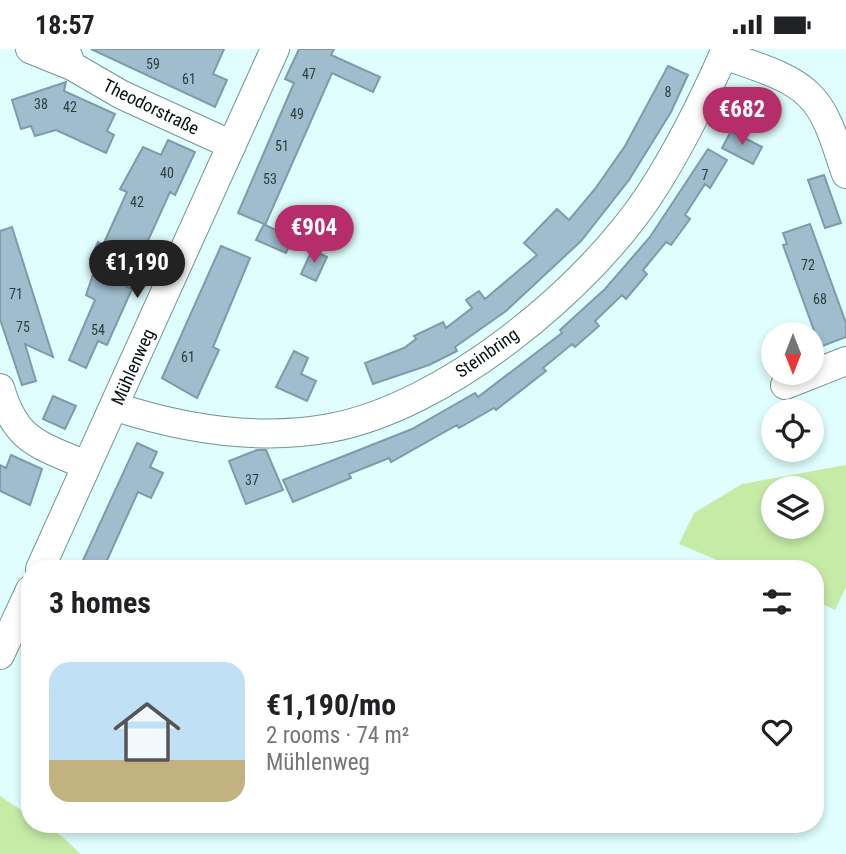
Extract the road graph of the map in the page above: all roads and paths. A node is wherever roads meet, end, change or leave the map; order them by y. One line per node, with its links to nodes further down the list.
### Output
1 (30, 49): 4 (street, Theodorstraße)
2 (275, 49): 5 (street, Mühlenweg)
3 (725, 52): 6 (street); 10 (street, Steinbring)
4 (68, 58): 5 (street, Theodorstraße)
5 (232, 145): 10 (street, Mühlenweg)
6 (846, 174)
7 (846, 361): 8 (street)
8 (785, 386)
9 (0, 389): 11 (street)
10 (116, 407): 11 (street, Mühlenweg)
11 (85, 465): 12 (street, Mühlenweg)
12 (44, 560)
13 (21, 610): 14 (street)
14 (0, 655)

